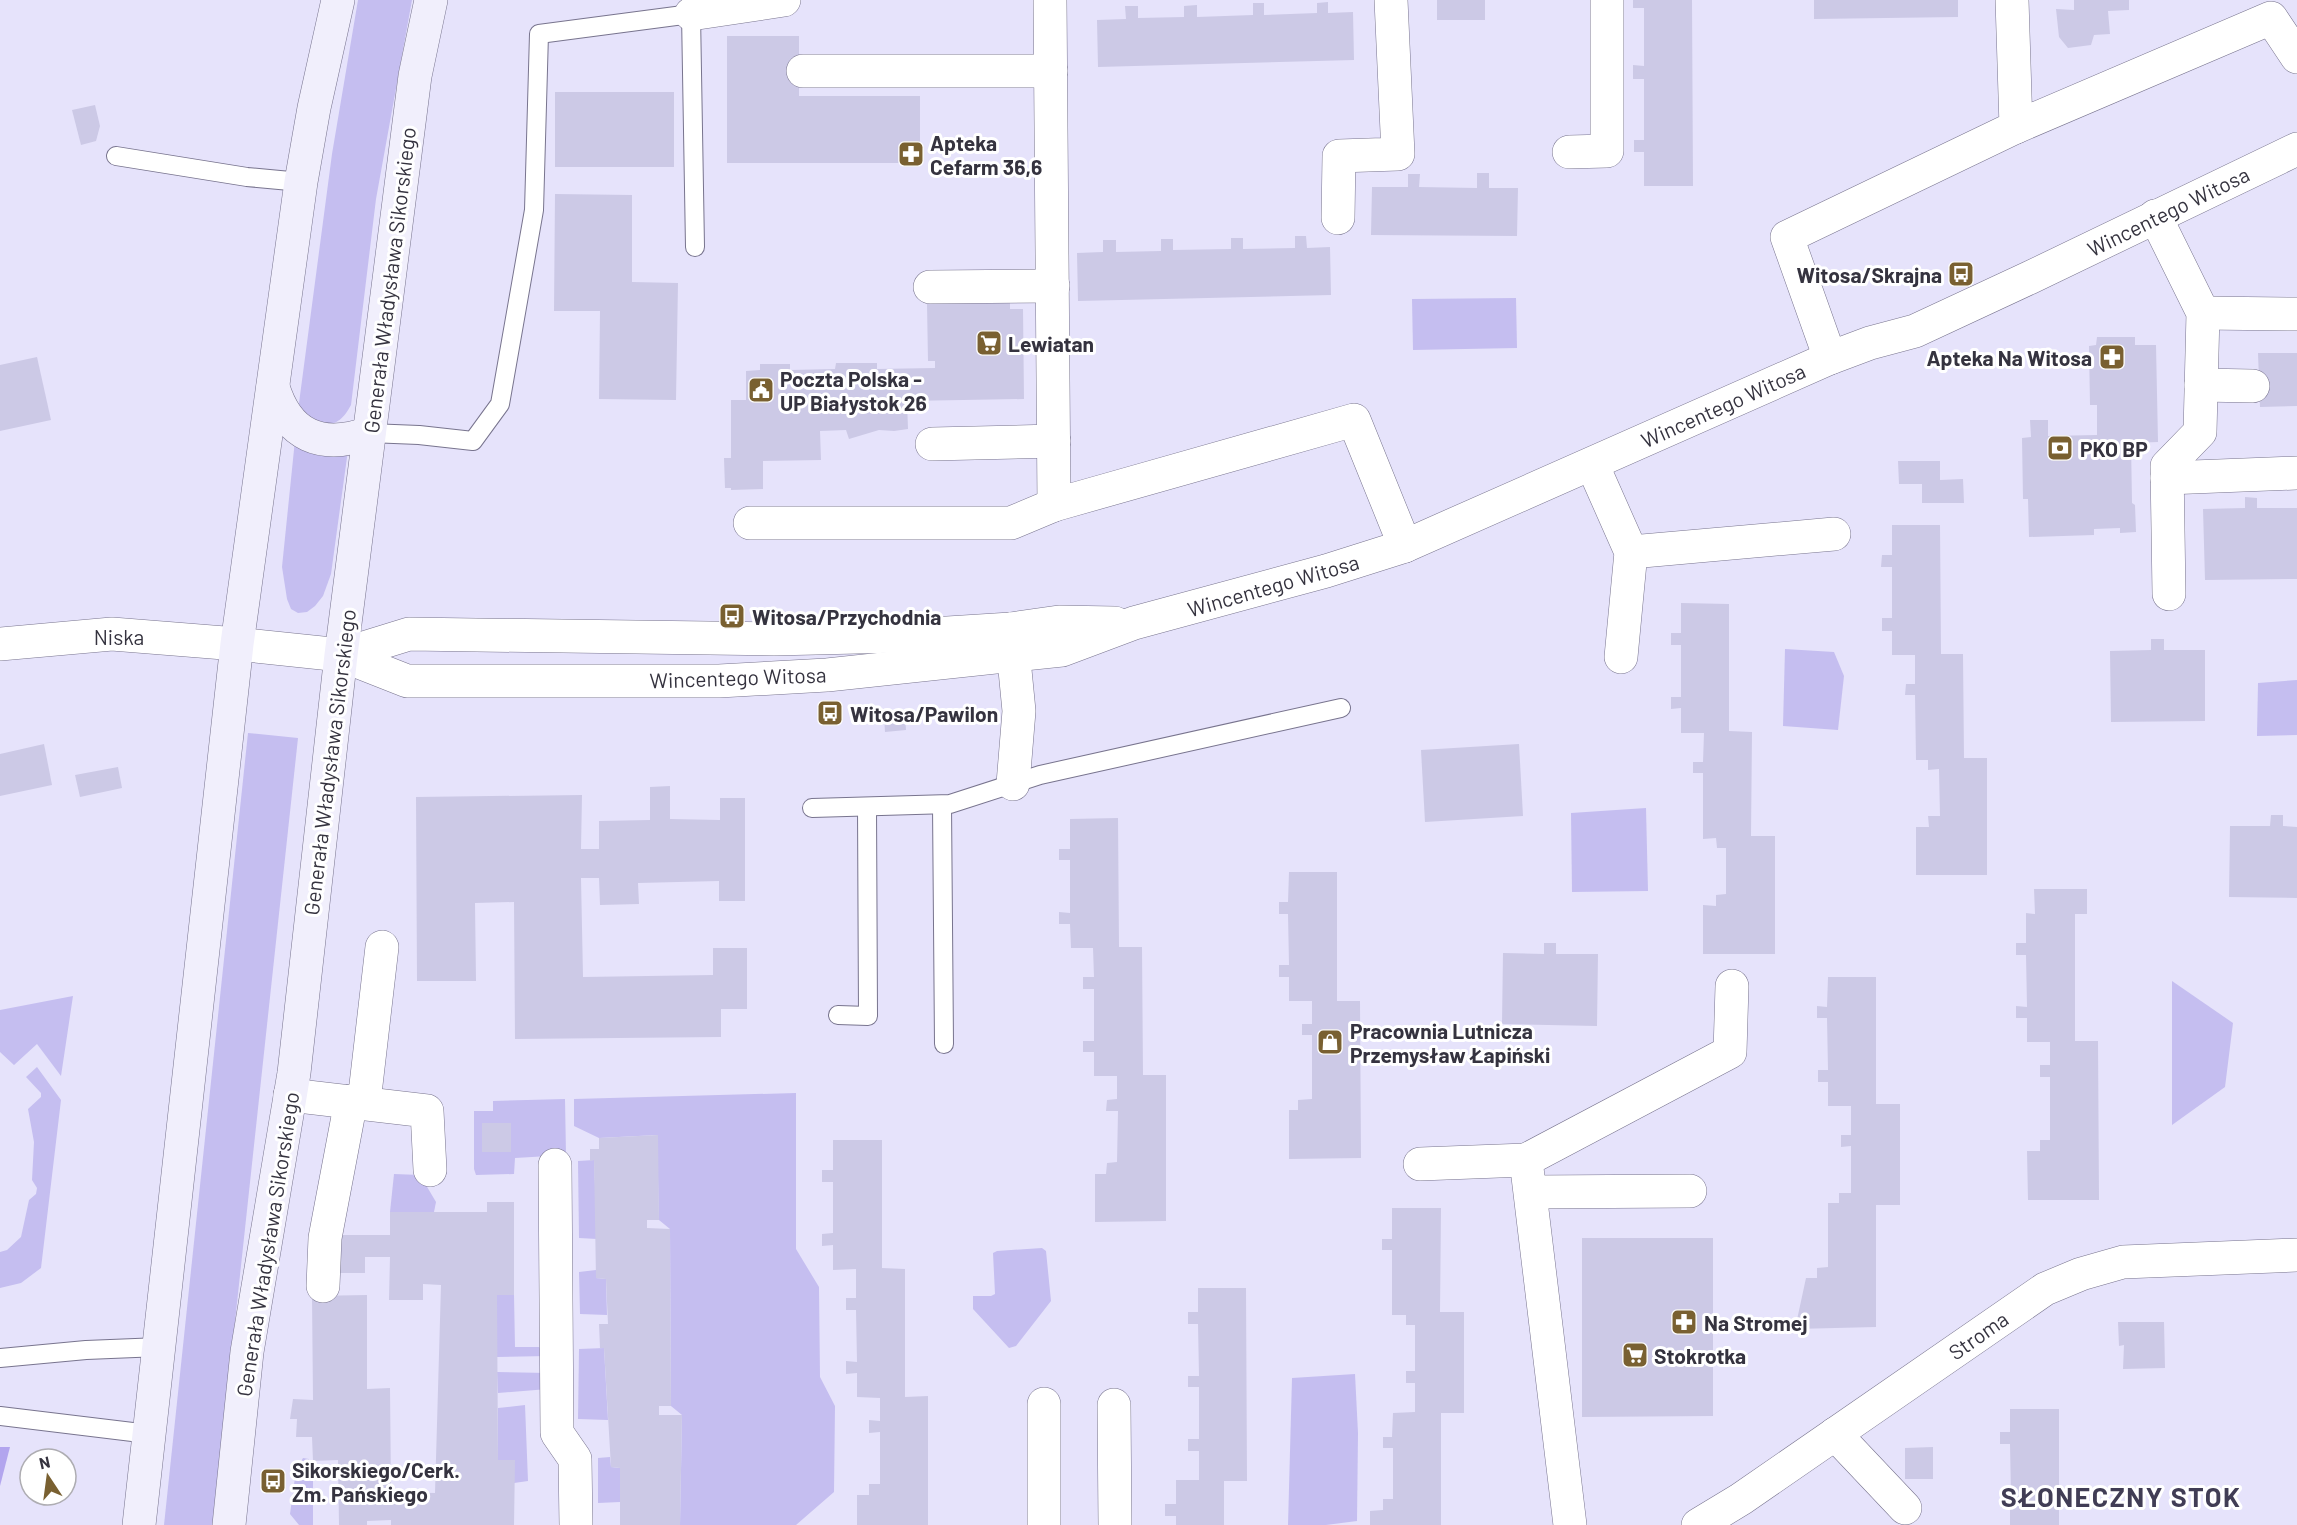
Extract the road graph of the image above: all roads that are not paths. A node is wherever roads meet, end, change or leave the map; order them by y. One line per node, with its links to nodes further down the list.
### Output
1 (338, 0): 16 (main road)
2 (431, 0): 28 (main road, Generała Władysława Sikorskiego)
3 (784, 0): 8 (street)
4 (1050, 0): 11 (street)
5 (1391, 0): 18 (street)
6 (1607, 0): 14 (street)
7 (2012, 0): 12 (street)
8 (692, 14): 19 (lane); 28 (lane)
9 (2293, 43): 12 (street)
10 (803, 71): 11 (street)
11 (1051, 71): 20 (street)
12 (2016, 128): 24 (street)
13 (2297, 149): 17 (street, Wincentego Witosa)
14 (1569, 152)
15 (116, 156): 16 (lane)
16 (301, 182): 27 (main road)
17 (2155, 216): 22 (street); 24 (street, Wincentego Witosa)
18 (1338, 218)
19 (694, 247)
20 (1053, 286): 21 (street); 29 (street)
21 (930, 287)
22 (2203, 313): 23 (street); 25 (street)
23 (2297, 314)
24 (1830, 358): 31 (street, Wincentego Witosa)
25 (2201, 385): 26 (street); 33 (street)
26 (2253, 386)
27 (273, 387): 28 (main road); 42 (main road)
28 (369, 433): 43 (main road, Generała Władysława Sikorskiego)
29 (1053, 441): 30 (street); 34 (street)
30 (932, 444)
31 (1592, 464): 37 (street, Wincentego Witosa); 38 (street)
32 (2297, 473): 33 (street)
33 (2167, 478): 39 (street)
34 (1054, 505): 35 (street); 37 (street)
35 (750, 523)
36 (1834, 534): 38 (street)
37 (1405, 546): 40 (street, Wincentego Witosa)
38 (1631, 552): 44 (street)
39 (2169, 594)
40 (1012, 642): 43 (street, Wincentego Witosa); 43 (street, Wincentego Witosa); 46 (street)
41 (0, 644): 42 (street, Niska)
42 (237, 644): 43 (street, Wincentego Witosa); 64 (main road)
43 (341, 655): 54 (main road, Generała Władysława Sikorskiego)
44 (1621, 657)
45 (1341, 708): 46 (lane)
46 (1013, 784): 47 (lane)
47 (942, 805): 48 (lane); 53 (lane)
48 (867, 807): 49 (lane); 52 (lane)
49 (812, 808)
50 (382, 947): 55 (street)
51 (1732, 986): 56 (street)
52 (838, 1015)
53 (944, 1044)
54 (290, 1095): 55 (street); 73 (main road, Generała Władysława Sikorskiego)
55 (358, 1101): 59 (street); 63 (street)
56 (1526, 1160): 57 (street); 61 (street)
57 (1420, 1164)
58 (555, 1165): 74 (street)
59 (430, 1170)
60 (1690, 1191): 61 (street)
61 (1531, 1192): 77 (street)
62 (2297, 1255): 70 (street, Stroma)
63 (323, 1286)
64 (160, 1347): 65 (lane); 69 (main road)
65 (0, 1358)
66 (1044, 1404): 75 (street)
67 (1114, 1405): 76 (street)
68 (0, 1416): 69 (lane)
69 (149, 1434): 72 (main road)
70 (1835, 1434): 71 (street); 78 (street, Stroma)
71 (1905, 1508)
72 (139, 1525)
73 (229, 1525)
74 (576, 1525)
75 (1044, 1525)
76 (1115, 1525)
77 (1570, 1525)
78 (1698, 1525)

